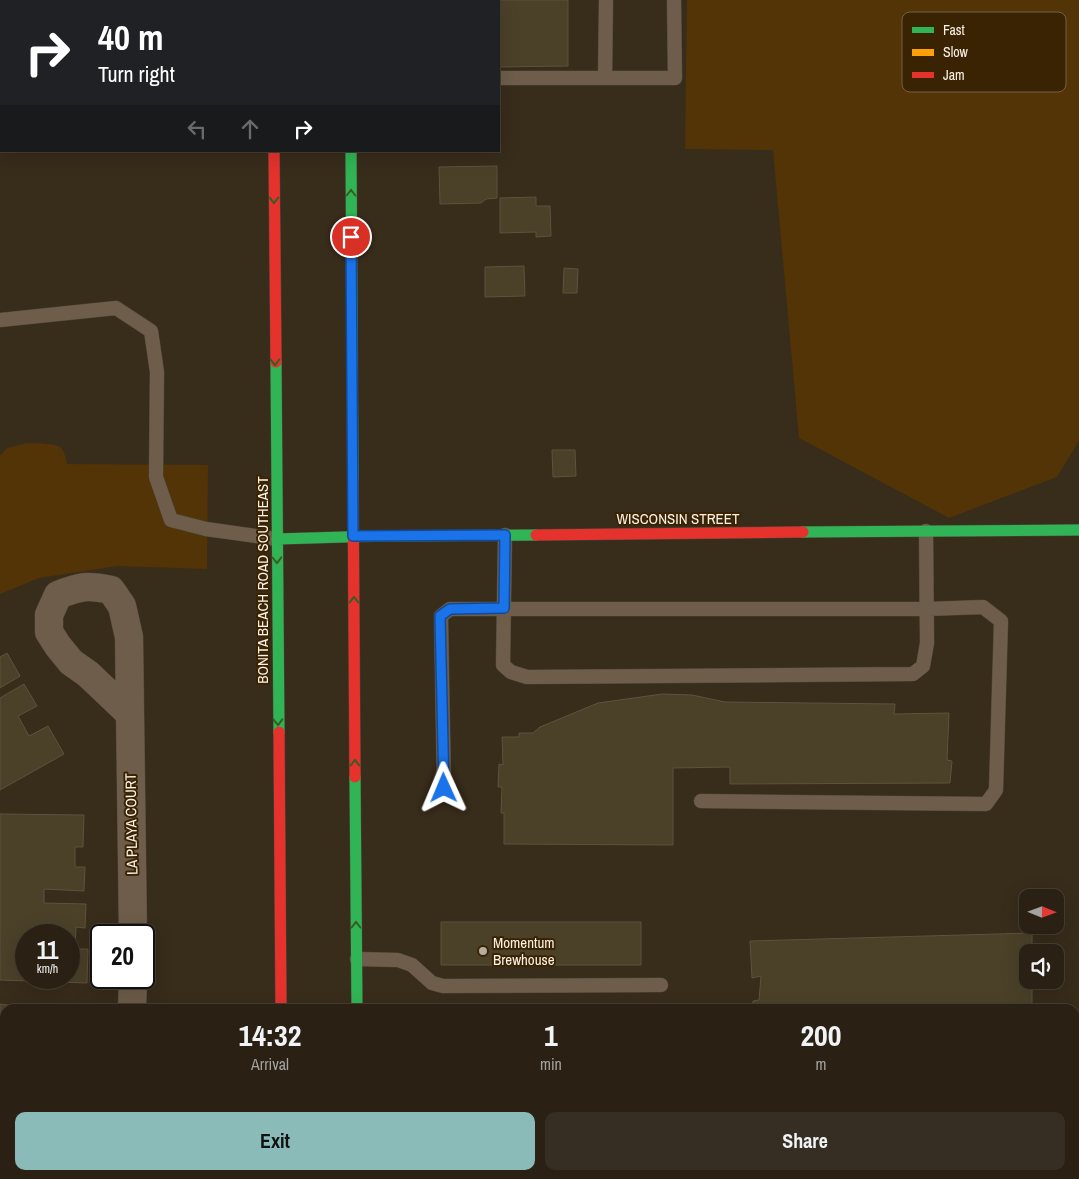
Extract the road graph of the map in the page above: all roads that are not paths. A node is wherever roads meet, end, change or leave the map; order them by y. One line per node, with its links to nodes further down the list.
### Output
1 (606, 0): 4 (lane)
2 (674, 0): 4 (lane)
3 (500, 78): 4 (lane)
4 (606, 78)
5 (274, 152): 12 (main road, BONITA BEACH ROAD SOUTHEAST, one-way to 12)
6 (351, 152): 11 (main road, one-way to 6)
7 (0, 320): 12 (lane)
8 (1079, 530): 9 (main road, WISCONSIN STREET)
9 (926, 531): 10 (main road, WISCONSIN STREET); 14 (lane)
10 (505, 535): 11 (main road, WISCONSIN STREET); 13 (lane)
11 (353, 536): 12 (main road, WISCONSIN STREET); 19 (main road, one-way to 11)
12 (277, 539): 23 (main road, BONITA BEACH ROAD SOUTHEAST, one-way to 23)
13 (504, 608): 14 (lane); 14 (lane); 16 (lane)
14 (927, 609): 17 (lane)
15 (130, 713): 18 (street, LA PLAYA COURT)
16 (444, 788)
17 (701, 801)
18 (133, 924)
19 (356, 959): 20 (lane); 24 (main road)
20 (661, 985)
21 (133, 989): 22 (street)
22 (132, 1004)
23 (281, 1004)
24 (357, 1004)

